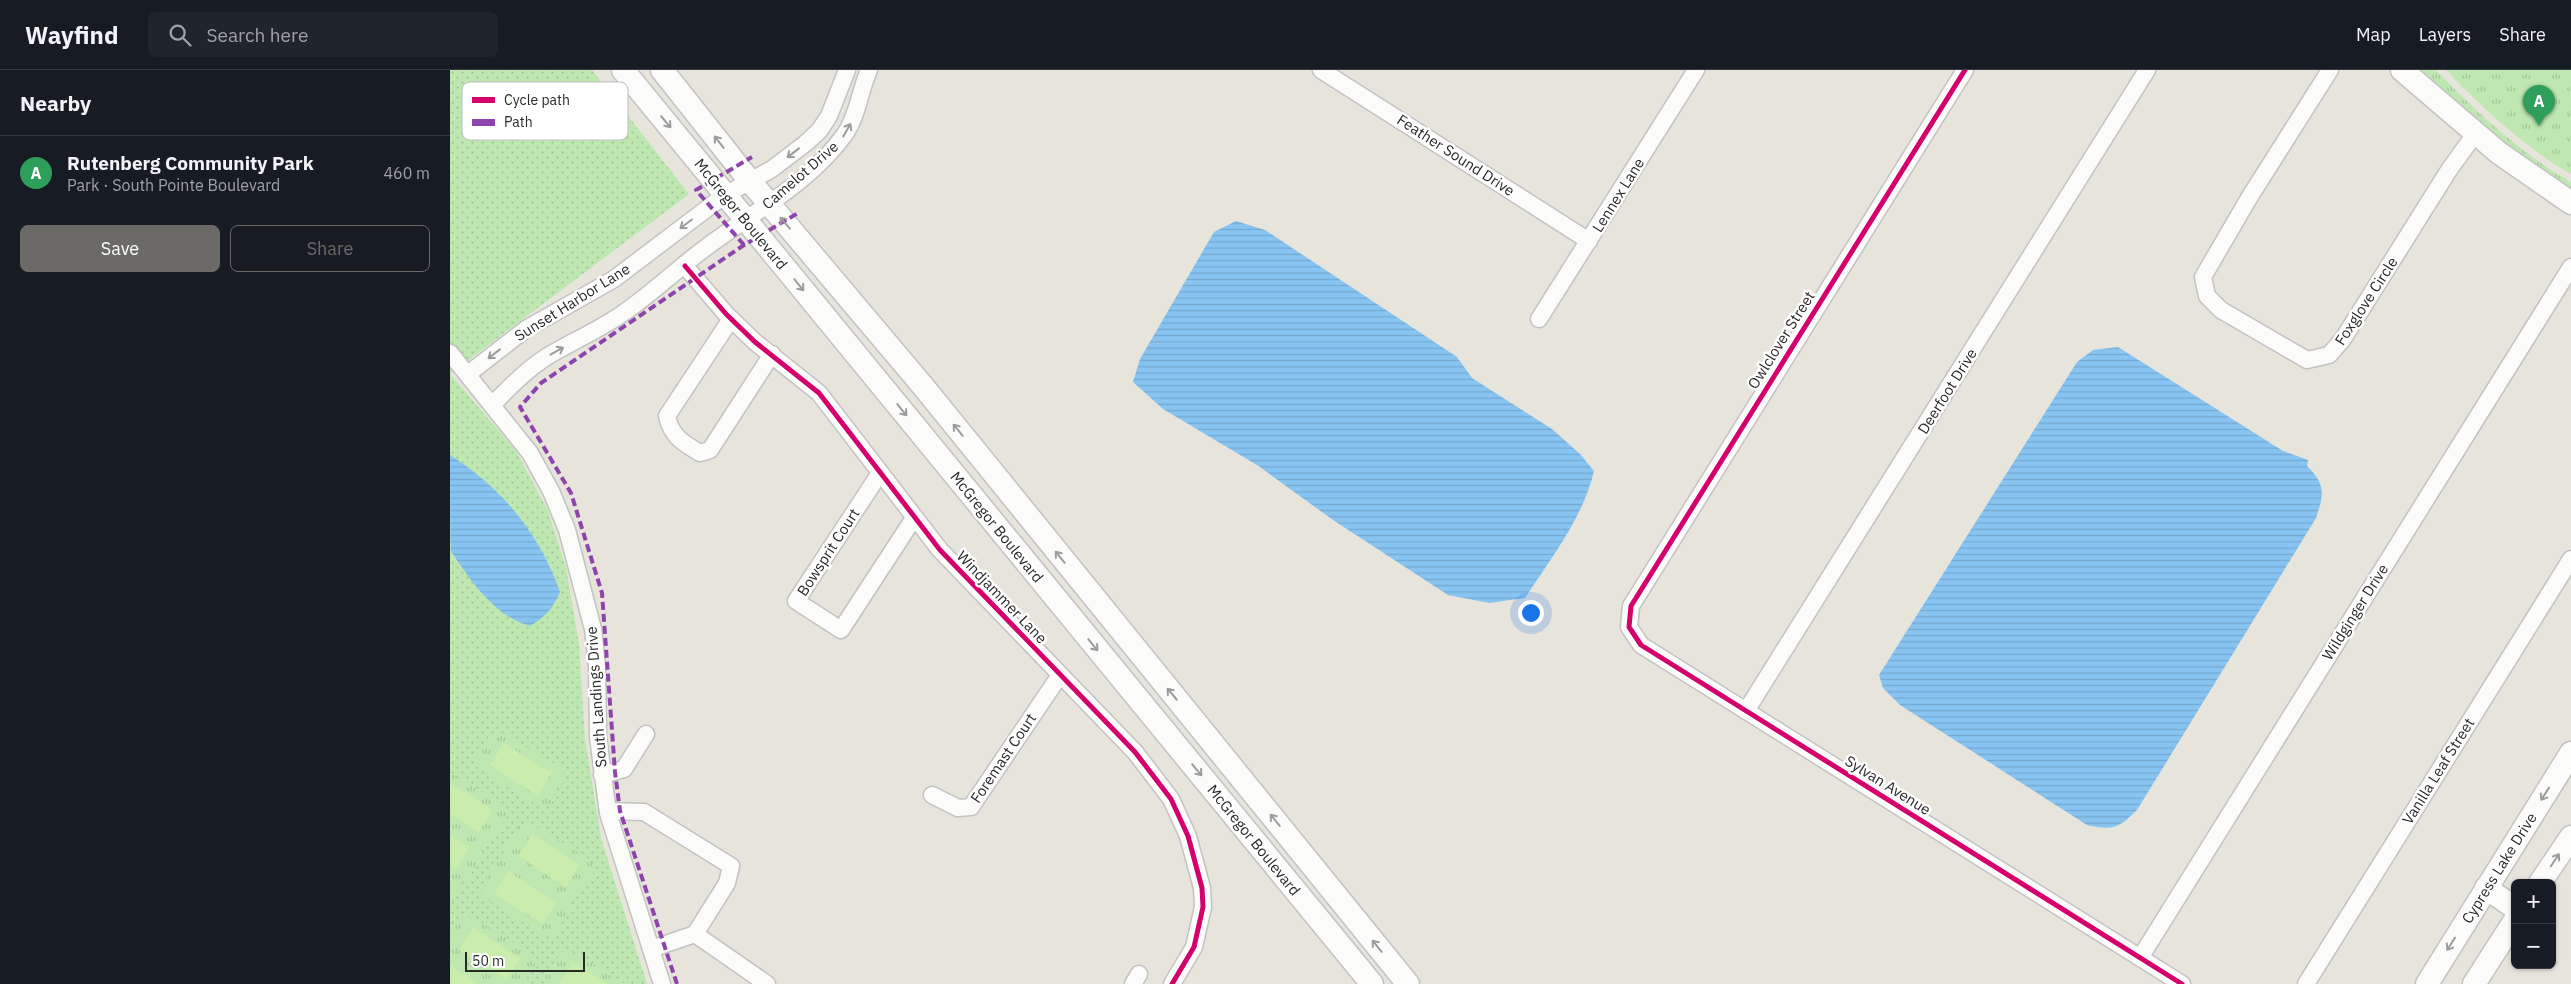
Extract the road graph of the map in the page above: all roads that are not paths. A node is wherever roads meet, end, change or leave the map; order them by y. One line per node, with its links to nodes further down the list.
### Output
1 (623, 70): 13 (main road, McGregor Boulevard, one-way to 13)
2 (662, 70): 12 (main road, McGregor Boulevard, one-way to 2)
3 (847, 70): 12 (street, Camelot Drive, one-way to 12)
4 (869, 70): 15 (street, Camelot Drive, one-way to 4)
5 (1321, 70): 17 (street, Feather Sound Drive)
6 (1696, 70): 17 (street, Lennex Lane)
7 (1965, 70): 29 (street, Owlclover Street)
8 (2147, 70): 31 (street, Deerfoot Drive)
9 (2330, 70): 11 (street, Foxglove Circle)
10 (2402, 70): 11 (main road)
11 (2475, 134): 14 (main road)
12 (749, 180): 13 (street, Camelot Drive); 15 (main road, McGregor Boulevard)
13 (725, 195): 16 (main road, McGregor Boulevard); 24 (street, Sunset Harbor Lane, one-way to 24)
14 (2571, 203)
15 (769, 204): 16 (street, Camelot Drive); 49 (main road, McGregor Boulevard, one-way to 15)
16 (746, 220): 18 (street); 48 (main road, McGregor Boulevard, one-way to 48)
17 (1589, 241): 21 (street, Lennex Lane)
18 (686, 266): 20 (street, Windjammer Lane); 25 (street, one-way to 18)
19 (2571, 267): 44 (street, Wildginger Drive)
20 (731, 319): 23 (street, Windjammer Lane); 23 (street)
21 (1539, 319)
22 (450, 353): 24 (street, South Landings Drive)
23 (772, 354): 26 (street, Windjammer Lane)
24 (468, 374): 25 (street, South Landings Drive)
25 (493, 404): 34 (street, South Landings Drive)
26 (880, 473): 27 (street, Windjammer Lane); 27 (street, Bowsprit Court)
27 (914, 518): 30 (street, Windjammer Lane)
28 (2571, 559): 51 (street, Vanilla Leaf Street)
29 (1629, 627): 31 (street, Sylvan Avenue)
30 (1060, 675): 35 (street, Foremast Court); 47 (street, Windjammer Lane)
31 (1746, 712): 44 (street, Sylvan Avenue)
32 (646, 734): 34 (street)
33 (2571, 753): 39 (main road, Cypress Lake Drive, one-way to 39)
34 (602, 776): 36 (street, South Landings Drive)
35 (932, 794)
36 (608, 811): 42 (street); 43 (street, South Landings Drive)
37 (2571, 837): 38 (main road, one-way to 37)
38 (2543, 879)
39 (2486, 888): 40 (main road); 52 (main road, Cypress Lake Drive, one-way to 52)
40 (2511, 905)
41 (2512, 924): 53 (main road)
42 (695, 934): 43 (street); 46 (street)
43 (651, 949): 45 (street, South Landings Drive)
44 (2140, 958): 50 (street)
45 (662, 984)
46 (766, 984)
47 (1172, 984)
48 (1372, 984)
49 (1408, 984)
50 (2182, 984)
51 (2306, 984)
52 (2427, 984)
53 (2474, 984)

